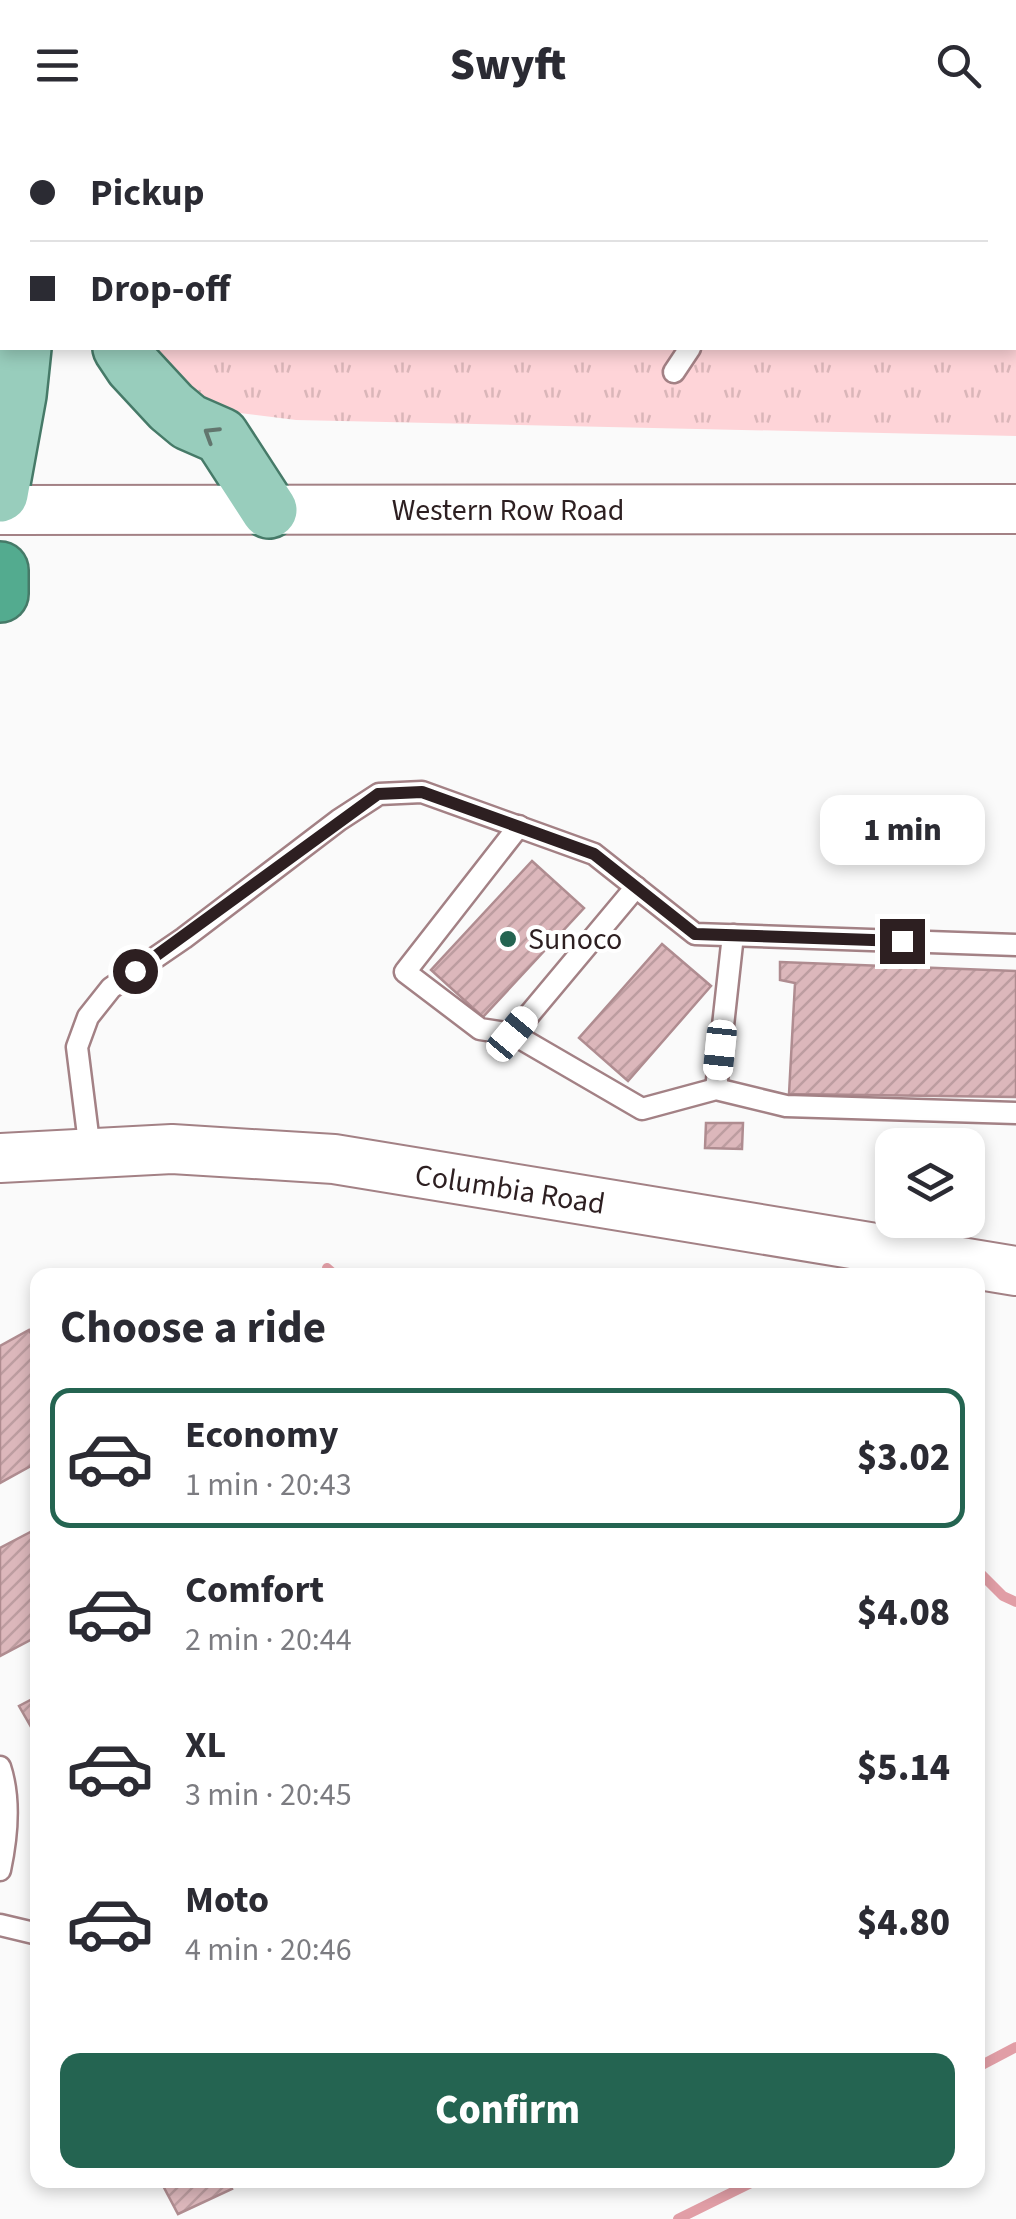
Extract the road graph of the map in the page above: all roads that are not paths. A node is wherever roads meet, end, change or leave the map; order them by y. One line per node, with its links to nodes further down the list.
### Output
1 (23, 350): 5 (main road)
2 (122, 350): 7 (main road, one-way to 2)
3 (689, 350): 4 (lane)
4 (674, 372)
5 (0, 494)
6 (0, 510): 7 (street, Western Row Road)
7 (269, 510): 8 (street, Western Row Road)
8 (1016, 510)
9 (0, 570): 10 (highway)
10 (0, 594)
11 (519, 826): 12 (lane); 15 (lane); 18 (lane)
12 (636, 887): 13 (lane); 15 (lane)
13 (733, 935): 14 (lane); 16 (lane)
14 (1016, 945)
15 (512, 1034): 16 (lane)
16 (716, 1089): 17 (lane)
17 (1016, 1113)
18 (90, 1151): 19 (street, Columbia Road); 20 (street, Columbia Road)
19 (0, 1158)
20 (1016, 1270)
21 (0, 1767): 22 (lane)
22 (0, 1870)
23 (0, 1926): 24 (lane)
24 (30, 1932)

